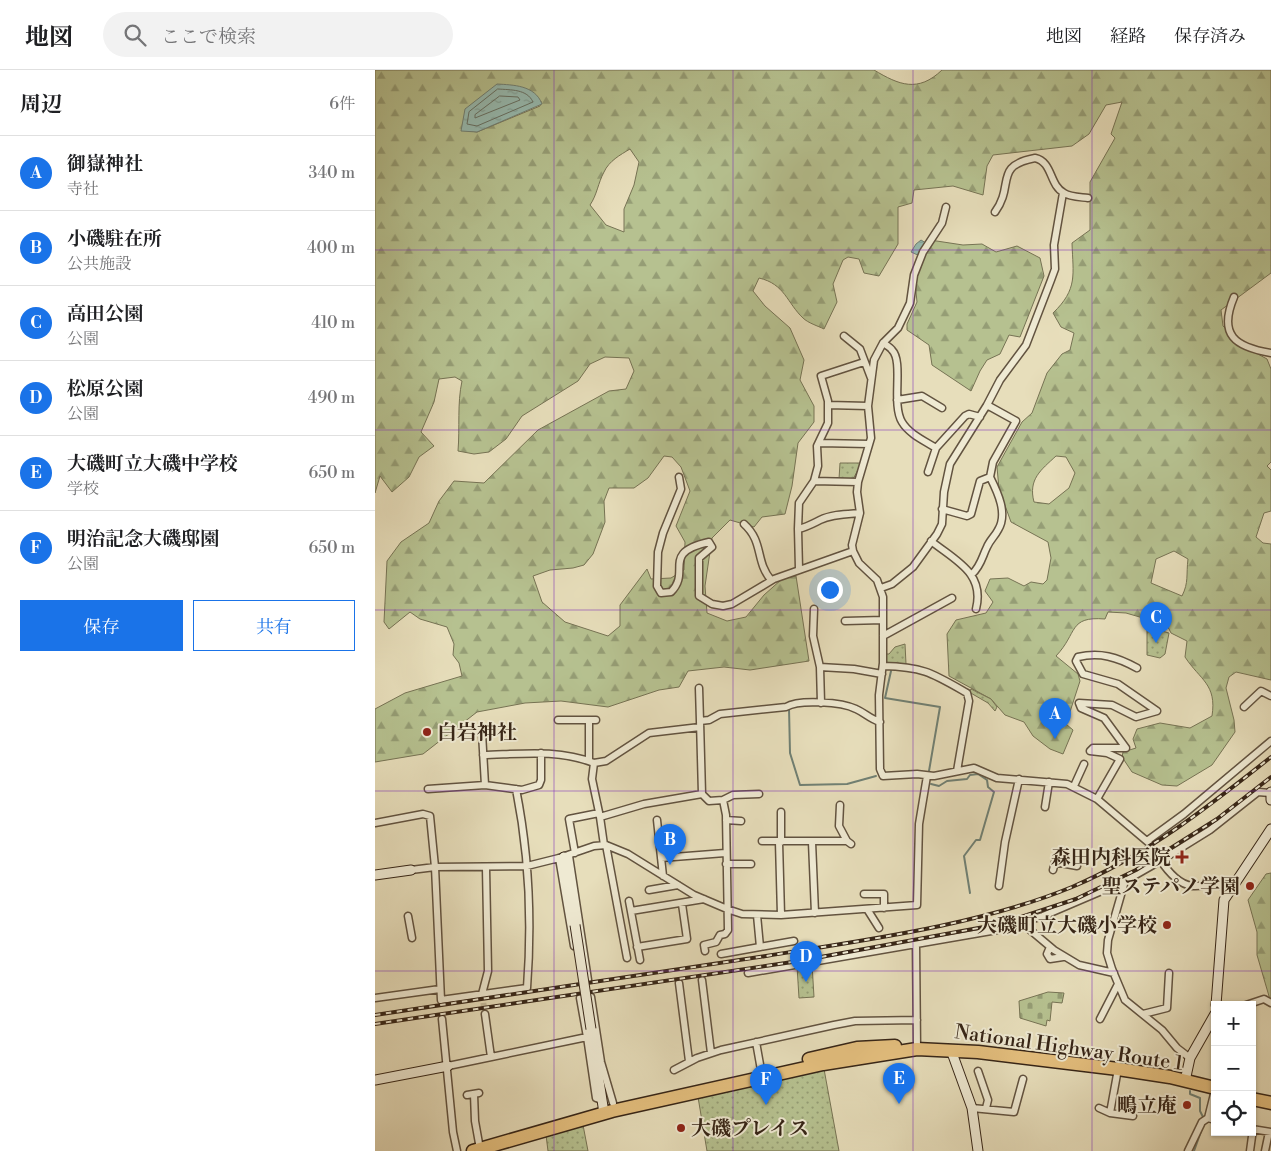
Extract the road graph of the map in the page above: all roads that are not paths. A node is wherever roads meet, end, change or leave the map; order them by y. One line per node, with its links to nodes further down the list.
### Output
1 (1063, 193): 2 (street); 4 (street); 13 (street)
2 (1088, 198)
3 (946, 207): 7 (street)
4 (995, 212)
5 (1234, 297): 8 (street)
6 (844, 336): 9 (street)
7 (883, 343): 10 (street); 11 (street)
8 (1271, 353)
9 (864, 362): 10 (street); 12 (street)
10 (871, 379): 14 (street)
11 (897, 400): 15 (street); 19 (street)
12 (828, 405): 14 (street); 17 (street)
13 (987, 405): 16 (street); 22 (street)
14 (868, 406): 18 (street)
15 (942, 408)
16 (980, 417): 19 (street); 25 (street)
17 (820, 443): 18 (street); 23 (street)
18 (869, 444): 24 (street)
19 (936, 448): 20 (street)
20 (928, 472)
21 (679, 478): 33 (street)
22 (990, 478): 25 (street); 32 (street)
23 (814, 481): 24 (street); 28 (street)
24 (858, 482): 26 (street)
25 (942, 509): 29 (street)
26 (860, 513): 28 (street); 30 (street)
27 (744, 524): 33 (street)
28 (798, 529): 31 (street)
29 (931, 541): 32 (street); 34 (street)
30 (853, 551): 31 (street); 34 (street)
31 (799, 569): 33 (street)
32 (972, 574): 37 (street)
33 (771, 580)
34 (881, 588): 38 (street)
35 (952, 598): 40 (street)
36 (814, 609): 42 (street)
37 (976, 609)
38 (883, 620): 39 (street); 40 (street)
39 (845, 621)
40 (883, 636): 41 (street)
41 (883, 666): 44 (street); 58 (street)
42 (820, 667): 44 (street); 47 (street)
43 (1137, 668): 69 (street)
44 (882, 674): 50 (street)
45 (699, 688): 51 (street)
46 (1271, 696): 48 (street)
47 (821, 703): 50 (street); 51 (street)
48 (1244, 707)
49 (558, 720): 56 (street)
50 (880, 722): 59 (street)
51 (700, 724): 56 (street); 67 (street)
52 (482, 733): 55 (street)
53 (1271, 741): 69 (street)
54 (541, 753): 55 (street); 56 (street); 65 (street)
55 (483, 755): 62 (street)
56 (591, 762): 74 (street)
57 (1084, 764): 63 (street)
58 (957, 771): 59 (street); 60 (street)
59 (927, 776): 108 (street)
60 (1019, 778): 61 (street); 101 (street)
61 (1049, 782): 63 (street); 73 (street)
62 (485, 785): 64 (street); 65 (street)
63 (1074, 786): 69 (street)
64 (428, 789)
65 (516, 789): 91 (street)
66 (1271, 793): 71 (street); 88 (street)
67 (702, 794): 70 (street); 74 (street)
68 (759, 794): 70 (street)
69 (1097, 799)
70 (723, 800): 77 (street)
71 (1271, 800)
72 (840, 805): 83 (street)
73 (1045, 807)
74 (600, 815): 84 (street); 86 (street)
75 (782, 815): 82 (street)
76 (657, 820): 87 (street)
77 (726, 820): 78 (street); 85 (street)
78 (741, 821)
79 (375, 823): 93 (street)
80 (1271, 829): 102 (street)
81 (761, 841): 82 (street)
82 (780, 842): 83 (street); 114 (street)
83 (812, 842): 112 (street)
84 (605, 845): 86 (street); 98 (street); 125 (street)
85 (725, 853): 87 (street); 89 (street)
86 (567, 856): 91 (street); 126 (street); 128 (street); 153 (street, bridge)
87 (661, 858): 98 (street)
88 (1160, 860): 99 (street); 102 (street)
89 (726, 864): 90 (street); 109 (street)
90 (751, 864)
91 (527, 866): 94 (street); 137 (street)
92 (1077, 866): 96 (street)
93 (435, 867): 94 (street); 95 (street); 137 (street)
94 (486, 868): 140 (street)
95 (411, 870): 97 (street)
96 (1053, 870)
97 (375, 875)
98 (663, 876): 100 (street)
99 (1125, 881): 120 (street); 131 (street)
100 (678, 885): 103 (street); 105 (street)
101 (999, 886)
102 (1230, 889): 144 (street)
103 (649, 890)
104 (863, 894): 108 (street)
105 (704, 900): 107 (street); 109 (street)
106 (629, 901): 111 (street)
107 (682, 904): 111 (street); 121 (street)
108 (884, 908): 110 (street)
109 (727, 909): 113 (street); 122 (street)
110 (867, 909): 112 (street); 116 (street)
111 (631, 911): 121 (street)
112 (815, 913): 114 (street)
113 (757, 915): 114 (street); 123 (street)
114 (781, 915)
115 (408, 916): 118 (street)
116 (879, 928)
117 (1029, 929): 131 (street)
118 (411, 938)
119 (790, 944): 123 (street)
120 (916, 944): 130 (street); 151 (street)
121 (637, 946): 127 (street)
122 (704, 946)
123 (760, 947): 124 (street)
124 (721, 954)
125 (627, 958)
126 (576, 960): 128 (street); 129 (street)
127 (640, 960)
128 (585, 962): 133 (street)
129 (578, 970)
130 (749, 973)
131 (1114, 973): 136 (street)
132 (1169, 973): 148 (street)
133 (588, 980)
134 (702, 980): 157 (street)
135 (679, 983): 160 (street)
136 (1118, 984): 138 (street); 139 (street)
137 (440, 989): 142 (street)
138 (1113, 992): 139 (street); 150 (street)
139 (1122, 992): 148 (street)
140 (483, 994)
141 (591, 997): 173 (street)
142 (375, 998)
143 (580, 998): 153 (street)
144 (1216, 1001)
145 (1256, 1002): 146 (street)
146 (1271, 1003)
147 (485, 1014): 158 (street)
148 (1143, 1014): 159 (street)
149 (442, 1019): 161 (street)
150 (1100, 1019)
151 (917, 1020): 154 (street); 155 (street)
152 (1211, 1021): 159 (street)
153 (589, 1033): 158 (street); 173 (street)
154 (756, 1042): 157 (street); 164 (street)
155 (917, 1045): 156 (highway, National Highway Route 1); 164 (highway, National Highway Route 1); 173 (highway, National Highway Route 1)
156 (951, 1050): 162 (highway, National Highway Route 1); 174 (street)
157 (711, 1053): 160 (street)
158 (491, 1057): 161 (street)
159 (1190, 1058): 168 (street)
160 (689, 1061): 163 (street)
161 (448, 1066): 167 (street); 184 (street)
162 (1118, 1069): 168 (highway, National Highway Route 1); 177 (street)
163 (674, 1070)
164 (761, 1070): 173 (highway, National Highway Route 1)
165 (978, 1071): 175 (street)
166 (1023, 1079): 175 (street)
167 (375, 1080)
168 (1185, 1081): 169 (highway, National Highway Route 1)
169 (1211, 1088)
170 (474, 1094): 183 (street)
171 (1256, 1099): 172 (highway)
172 (1271, 1103)
173 (605, 1105): 183 (highway, National Highway Route 1)
174 (972, 1108): 175 (street); 185 (street)
175 (986, 1108)
176 (1099, 1108): 177 (street)
177 (1110, 1113): 178 (street)
178 (1133, 1116)
179 (1211, 1119): 186 (street)
180 (1256, 1130): 181 (street)
181 (1270, 1132): 188 (street)
182 (1252, 1136): 187 (street)
183 (476, 1150)
184 (457, 1151)
185 (978, 1151)
186 (1189, 1151)
187 (1251, 1151)
188 (1265, 1151)

